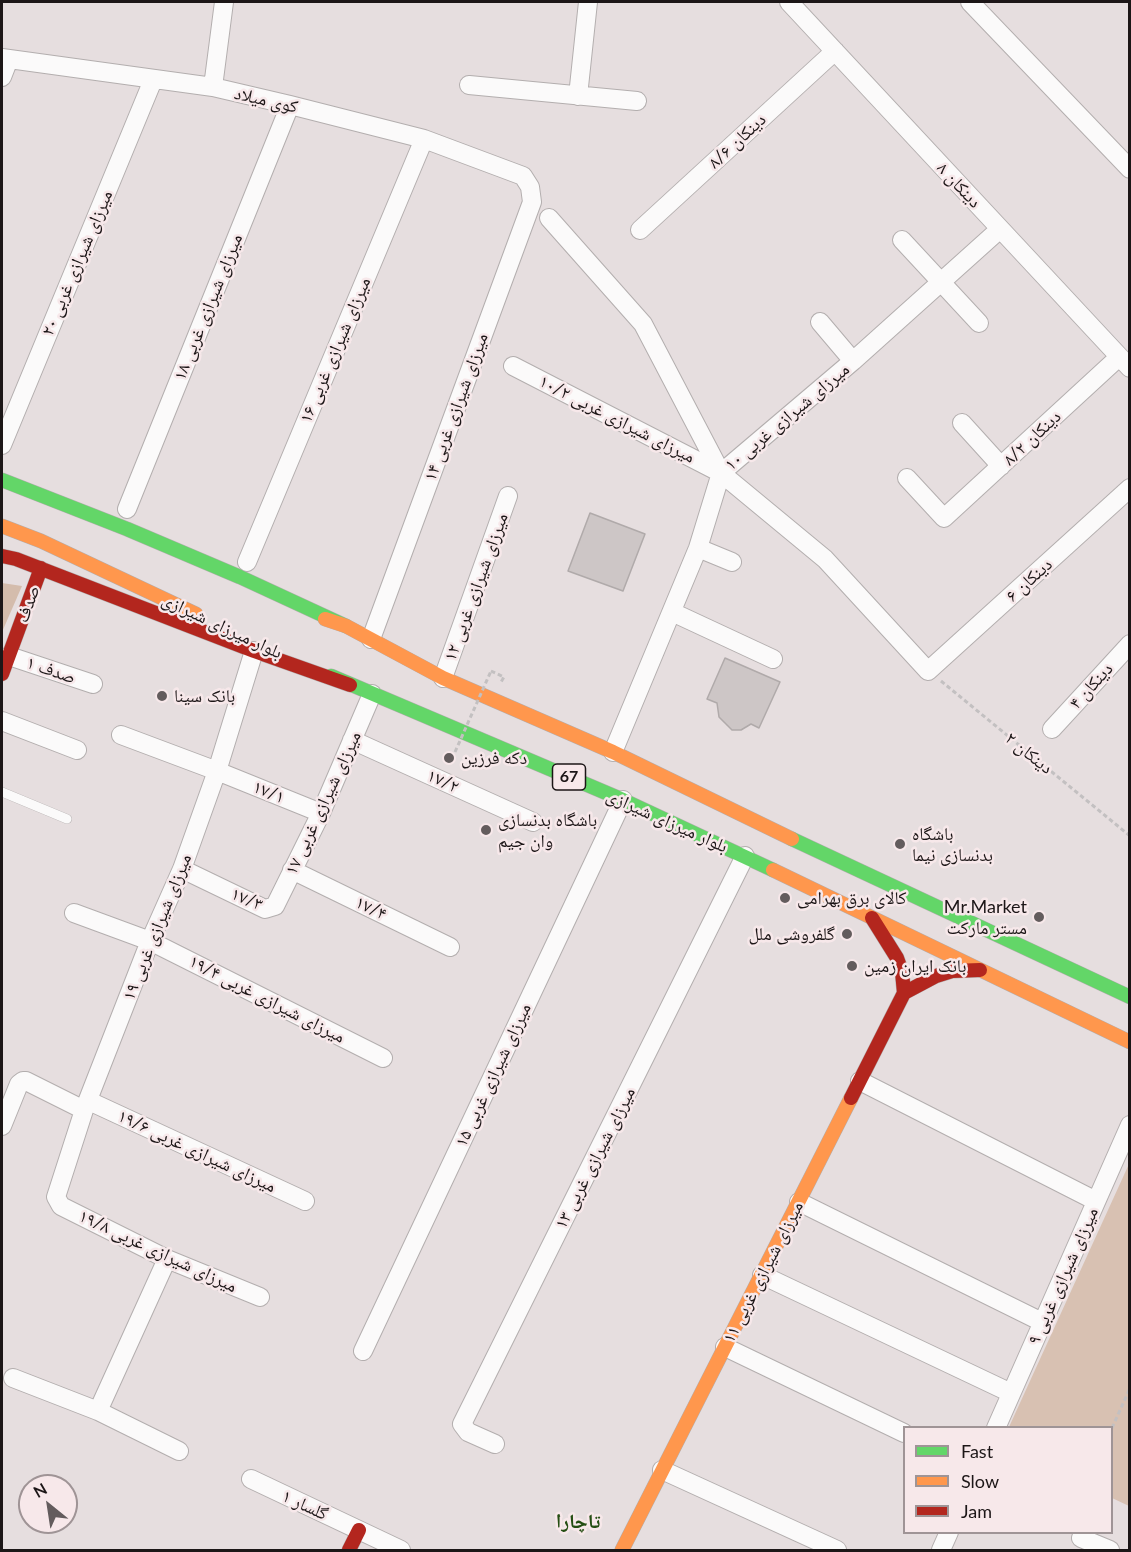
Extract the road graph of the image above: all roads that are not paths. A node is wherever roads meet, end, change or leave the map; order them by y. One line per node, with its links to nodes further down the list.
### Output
1 (224, 2): 10 (street)
2 (588, 2): 11 (street)
3 (789, 2): 5 (street, ۸ دینکان)
4 (970, 2): 15 (street)
5 (835, 51): 18 (street, ۸ دینکان); 19 (street, ۸/۶ دینکان)
6 (5, 59): 7 (street); 8 (street, کوی میلاد)
7 (2, 77)
8 (153, 80): 10 (street, کوی میلاد); 28 (street, ۲۰ میرزای شیرازی غربی)
9 (470, 85): 11 (street)
10 (213, 87): 13 (street, کوی میلاد)
11 (578, 96): 12 (street)
12 (637, 101)
13 (290, 105): 14 (street, کوی میلاد); 36 (street, ۱۸ میرزای شیرازی غربی)
14 (424, 139): 16 (street, کوی میلاد); 42 (street, ۱۶ میرزای شیرازی غربی)
15 (1130, 169)
16 (523, 176): 47 (street, ۱۴ میرزای شیرازی غربی)
17 (549, 218): 30 (street)
18 (1000, 229): 21 (street, ۱۰ میرزای شیرازی غربی); 25 (street, ۸ دینکان)
19 (640, 230)
20 (902, 240): 21 (street)
21 (942, 280): 23 (street); 24 (street, ۱۰ میرزای شیرازی غربی)
22 (820, 322): 24 (street)
23 (979, 323)
24 (853, 361): 30 (street, ۱۰ میرزای شیرازی غربی)
25 (1124, 363): 29 (street, دینکان ۸/۲)
26 (513, 366): 30 (street, ۱۰/۲ میرزای شیرازی غربی)
27 (962, 423): 29 (street)
28 (2, 445)
29 (1001, 466): 31 (street, دینکان ۸/۲)
30 (721, 473): 33 (street, دینکان ۶); 40 (street, ۱۰ میرزای شیرازی غربی)
31 (908, 478)
32 (2, 480): 46 (main road)
33 (1130, 488)
34 (2, 494): 38 (main road)
35 (508, 496): 53 (street, ۱۲ میرزای شیرازی غربی)
36 (127, 509)
37 (2, 526): 55 (main road, بلوار میرزای شیرازی / 67)
38 (81, 526)
39 (135, 547): 46 (main road, بلوار میرزای شیرازی / 67)
40 (698, 548): 43 (street); 45 (street, ۱۰ میرزای شیرازی غربی)
41 (2, 556): 44 (main road)
42 (247, 562)
43 (732, 562)
44 (41, 568): 49 (main road); 50 (main road, صدف)
45 (672, 612): 51 (street); 62 (street, ۱۰ میرزای شیرازی غربی)
46 (346, 626): 47 (main road, بلوار میرزای شیرازی / 67)
47 (371, 639): 53 (main road, بلوار میرزای شیرازی / 67)
48 (1130, 644): 58 (street, دینکان ۴)
49 (254, 651): 55 (main road); 63 (street, ۱۹ میرزای شیرازی غربی)
50 (9, 656): 52 (main road, صدف); 54 (street, ۱ صدف)
51 (773, 659)
52 (2, 674)
53 (443, 678): 62 (main road, بلوار میرزای شیرازی / 67)
54 (93, 684)
55 (350, 685): 56 (main road, بلوار میرزای شیرازی / 67)
56 (372, 694): 60 (street, ۱۷ میرزای شیرازی غربی); 65 (main road, بلوار میرزای شیرازی / 67)
57 (2, 721): 61 (street)
58 (1052, 729)
59 (121, 735): 63 (street, ۱۷/۱)
60 (352, 740): 66 (street, ۱۷ میرزای شیرازی غربی); 68 (street, ۱۷/۲)
61 (77, 750)
62 (614, 752): 79 (main road, بلوار میرزای شیرازی / 67)
63 (217, 771): 66 (street, ۱۷/۱); 70 (street, ۱۹ میرزای شیرازی غربی)
64 (2, 792): 67 (lane)
65 (623, 800): 69 (main road, بلوار میرزای شیرازی / 67); 95 (street, ۱۵ میرزای شیرازی غربی)
66 (321, 813): 71 (street, ۱۷ میرزای شیرازی غربی)
67 (67, 819)
68 (533, 822)
69 (745, 856): 74 (main road, بلوار میرزای شیرازی / 67); 101 (street, ۱۳ میرزای شیرازی غربی)
70 (182, 869): 72 (street, ۱۷/۳); 75 (street, ۱۹ میرزای شیرازی غربی)
71 (292, 870): 72 (street, ۱۷ میرزای شیرازی غربی); 76 (street, ۱۷/۴)
72 (270, 909)
73 (74, 913): 75 (street, ۱۹/۴ میرزای شیرازی غربی)
74 (872, 918): 77 (main road, بلوار میرزای شیرازی / 67); 78 (main road)
75 (150, 941): 81 (street, ۱۹/۴ میرزای شیرازی غربی); 83 (street, ۱۹ میرزای شیرازی غربی)
76 (450, 946)
77 (980, 970): 78 (main road); 80 (main road, بلوار میرزای شیرازی / 67)
78 (904, 993): 82 (main road, میرزای شیرازی غربی ۱۱)
79 (1130, 997)
80 (1130, 1042)
81 (383, 1058)
82 (860, 1082): 88 (street); 89 (main road, میرزای شیرازی غربی ۱۱)
83 (86, 1105): 85 (street, ۱۹/۶ میرزای شیرازی غربی); 86 (street, ۱۹ میرزای شیرازی غربی); 87 (street, ۱۹/۶ میرزای شیرازی غربی)
84 (1130, 1125): 88 (street, میرزای شیرازی غربی ۹)
85 (2, 1126)
86 (58, 1201): 90 (street, ۱۹/۸ میرزای شیرازی غربی)
87 (305, 1201)
88 (1096, 1201): 93 (street, میرزای شیرازی غربی ۹)
89 (799, 1202): 91 (main road, میرزای شیرازی غربی ۱۱); 93 (street)
90 (167, 1258): 92 (street, ۱۹/۸ میرزای شیرازی غربی); 98 (street)
91 (762, 1275): 94 (main road, میرزای شیرازی غربی ۱۱); 97 (street)
92 (260, 1297)
93 (1042, 1323): 97 (street, میرزای شیرازی غربی ۹)
94 (725, 1347): 100 (street); 103 (main road, میرزای شیرازی غربی ۱۱)
95 (363, 1351)
96 (13, 1378): 98 (street)
97 (1011, 1394): 99 (street, میرزای شیرازی غربی ۹)
98 (98, 1411): 102 (street)
99 (997, 1426)
100 (903, 1433)
101 (495, 1444)
102 (179, 1451)
103 (662, 1470): 110 (main road, میرزای شیرازی غربی ۱۱); 111 (street)
104 (251, 1479): 105 (street, گلسار ۱)
105 (359, 1530): 108 (main road); 109 (street, گلسار ۱)
106 (949, 1534): 112 (street)
107 (1081, 1538): 113 (street)
108 (349, 1551)
109 (401, 1551)
110 (621, 1551)
111 (837, 1551)
112 (941, 1551)
113 (1110, 1551)

